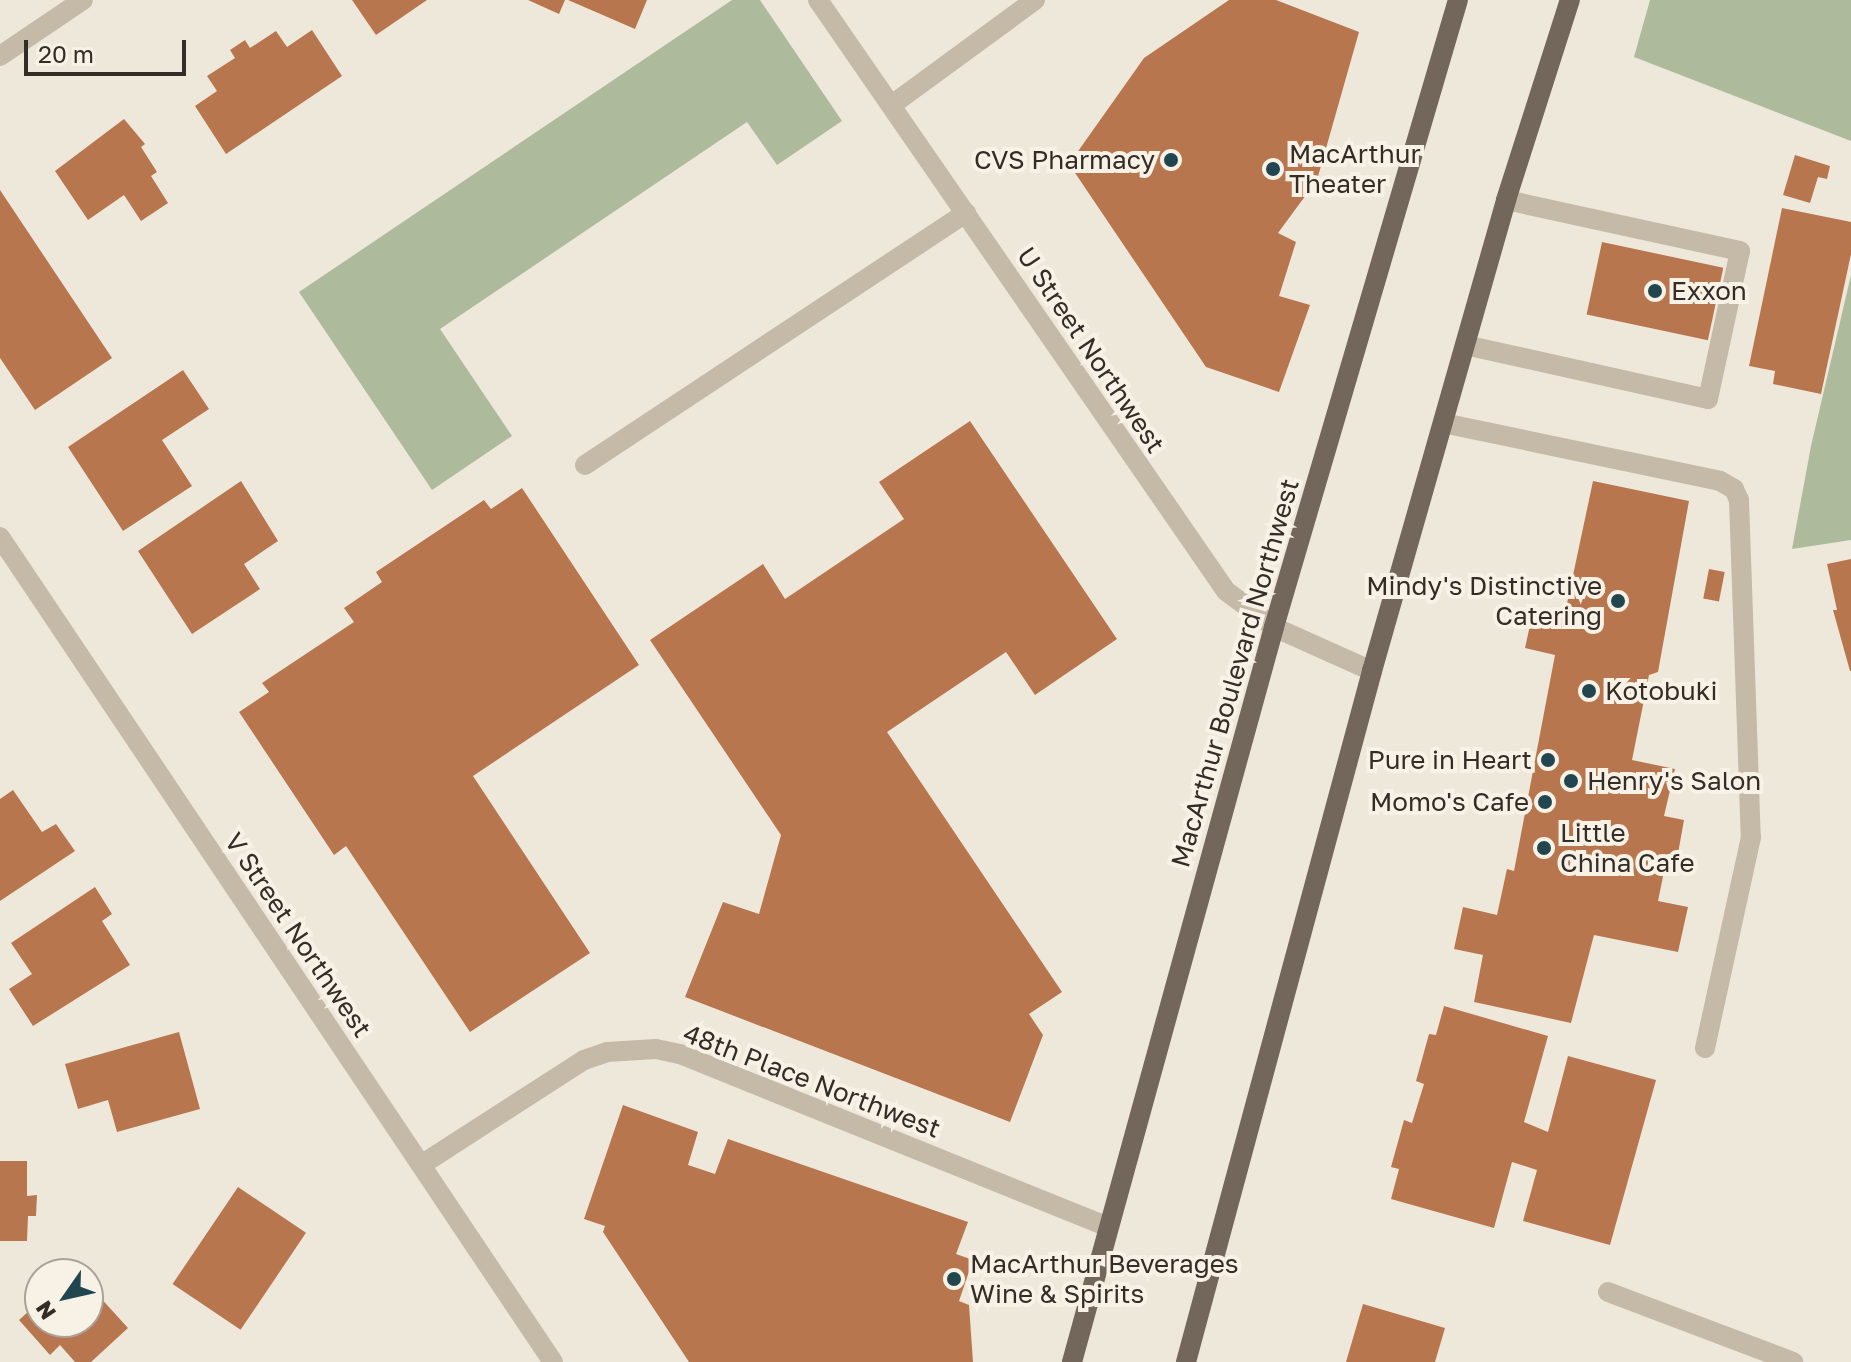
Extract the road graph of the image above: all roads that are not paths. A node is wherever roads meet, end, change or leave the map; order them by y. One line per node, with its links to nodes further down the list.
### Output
1 (83, 0): 6 (street)
2 (818, 0): 7 (street, U Street Northwest)
3 (1035, 0): 7 (street)
4 (1458, 0): 14 (main road, MacArthur Boulevard Northwest)
5 (1570, 0): 8 (main road)
6 (0, 56)
7 (893, 104): 9 (street, U Street Northwest)
8 (1506, 200): 10 (main road); 10 (street)
9 (966, 213): 12 (street); 14 (street, U Street Northwest)
10 (1465, 345): 11 (main road)
11 (1443, 423): 15 (main road); 16 (street)
12 (585, 465)
13 (0, 537): 17 (street, V Street Northwest)
14 (1274, 627): 15 (street, U Street Northwest); 18 (main road, MacArthur Boulevard Northwest)
15 (1372, 671): 22 (main road)
16 (1705, 1048)
17 (421, 1165): 18 (street, 48th Place Northwest); 20 (street, V Street Northwest)
18 (1108, 1227): 21 (main road, MacArthur Boulevard Northwest)
19 (1608, 1292): 23 (street)
20 (553, 1362)
21 (1072, 1362)
22 (1186, 1362)
23 (1793, 1362)

